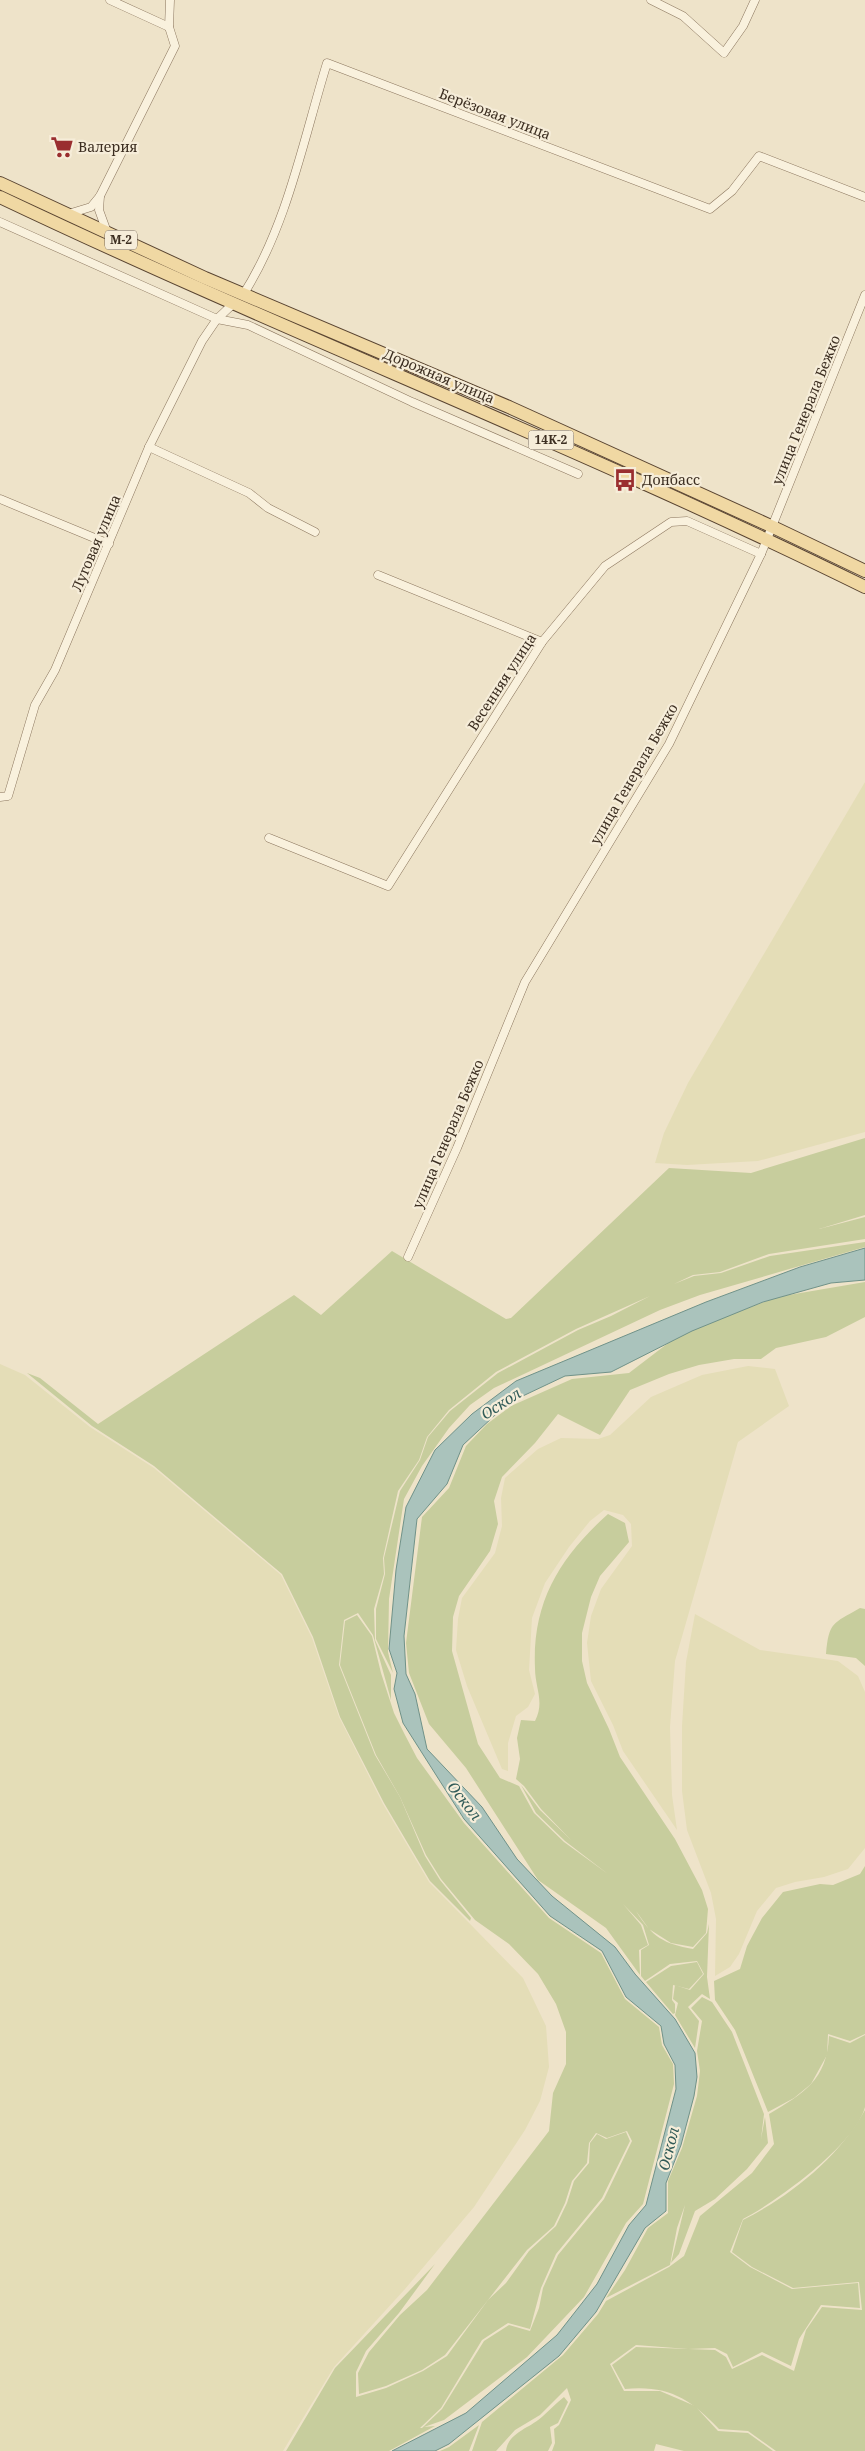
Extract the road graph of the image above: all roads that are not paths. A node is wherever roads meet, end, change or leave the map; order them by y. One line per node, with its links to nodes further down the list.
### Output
1 (110, 0): 5 (street)
2 (170, 0): 5 (street)
3 (651, 0): 4 (street)
4 (755, 0)
5 (169, 27): 7 (street)
6 (0, 183): 10 (main road, Дорожная улица / М-2)
7 (100, 196): 10 (street); 12 (street)
8 (0, 197): 15 (main road, Дорожная улица / М-2)
9 (865, 197): 13 (street, Берёзовая улица)
10 (67, 215): 12 (main road, Дорожная улица / М-2)
11 (0, 222): 16 (street)
12 (108, 234): 13 (main road, Дорожная улица / М-2)
13 (243, 295): 20 (main road, Дорожная улица / 14К-2)
14 (865, 295): 20 (street, улица Генерала Бежко)
15 (233, 304): 16 (street, Луговая улица); 22 (main road, Дорожная улица / 14К-2)
16 (217, 319): 17 (street, Луговая улица); 18 (street)
17 (149, 447): 21 (street); 23 (street, Луговая улица)
18 (578, 474)
19 (0, 499): 23 (street)
20 (774, 527): 22 (street, улица Генерала Бежко); 25 (main road, Дорожная улица / 14К-2)
21 (315, 532)
22 (768, 539): 24 (street, улица Генерала Бежко); 27 (main road, Дорожная улица / 14К-2)
23 (109, 544): 29 (street, Луговая улица)
24 (761, 554): 28 (street, Весенняя улица); 31 (street, улица Генерала Бежко)
25 (865, 571)
26 (378, 575): 28 (street)
27 (865, 586)
28 (542, 642): 30 (street, Весенняя улица)
29 (0, 797)
30 (269, 838)
31 (408, 1257)

